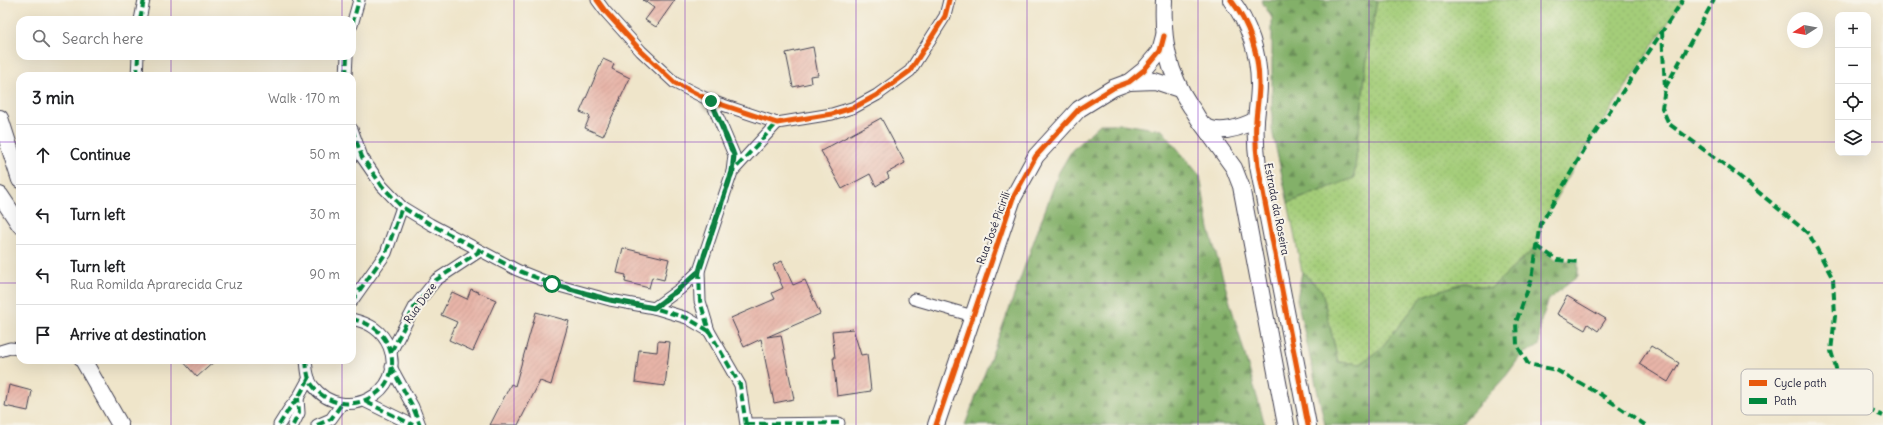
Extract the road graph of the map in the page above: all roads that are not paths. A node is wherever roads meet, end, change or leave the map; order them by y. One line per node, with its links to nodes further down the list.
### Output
1 (144, 0): 7 (street)
2 (359, 0): 8 (street)
3 (597, 0): 16 (street)
4 (949, 0): 19 (street)
5 (1164, 0): 9 (street)
6 (1231, 0): 18 (street, Estrada da Roseira)
7 (141, 16)
8 (355, 16)
9 (1164, 36): 14 (street); 15 (street)
10 (138, 60): 12 (street)
11 (347, 60): 13 (street)
12 (137, 72)
13 (346, 72)
14 (1129, 82): 15 (street); 32 (street, Rua José Picirili)
15 (1179, 89): 20 (street)
16 (711, 101): 19 (street); 23 (street)
17 (0, 118): 22 (street)
18 (1256, 120): 20 (street); 56 (street, Estrada da Roseira)
19 (777, 123): 23 (street)
20 (1204, 125): 55 (street)
21 (356, 140): 25 (street)
22 (16, 168)
23 (732, 172): 28 (street)
24 (0, 195): 26 (street)
25 (402, 207): 27 (street); 29 (street)
26 (16, 219)
27 (480, 250): 31 (street); 37 (street, Rua Doze)
28 (699, 271): 31 (street); 34 (street)
29 (356, 294)
30 (914, 299): 32 (street)
31 (654, 308): 34 (street)
32 (973, 316): 54 (street, Rua José Picirili)
33 (356, 320): 37 (street)
34 (709, 331): 53 (street)
35 (16, 349): 36 (street)
36 (0, 351)
37 (390, 352): 40 (street)
38 (84, 364): 47 (street)
39 (307, 364): 41 (street)
40 (391, 367): 43 (street); 52 (street)
41 (309, 378): 42 (street); 44 (street)
42 (298, 398): 48 (street); 49 (street)
43 (366, 402): 44 (street); 51 (street)
44 (341, 405): 45 (street)
45 (330, 422): 50 (street)
46 (839, 423): 53 (street)
47 (120, 425)
48 (279, 425)
49 (293, 425)
50 (318, 425)
51 (413, 425)
52 (420, 425)
53 (747, 425)
54 (936, 425)
55 (1286, 425)
56 (1308, 425)

